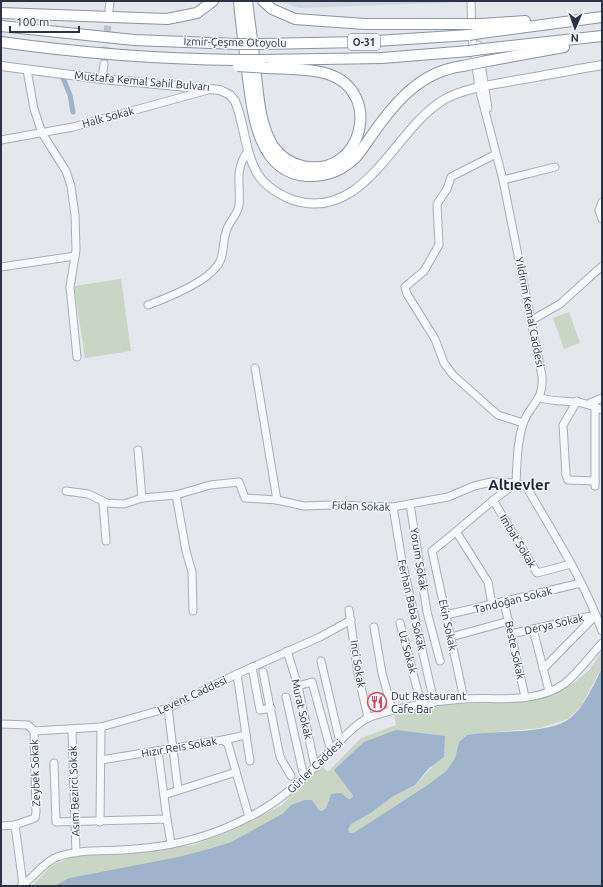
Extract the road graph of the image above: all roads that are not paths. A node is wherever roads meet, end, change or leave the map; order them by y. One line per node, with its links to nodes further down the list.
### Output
1 (110, 1): 7 (street)
2 (213, 1): 8 (highway)
3 (239, 1): 13 (highway, bridge)
4 (247, 1): 16 (highway)
5 (263, 1): 11 (highway, bridge)
6 (472, 1): 21 (street, Yıldırım Kemal Caddesi)
7 (109, 10)
8 (1, 14)
9 (598, 17): 11 (highway, O-31)
10 (1, 26): 11 (highway, İzmir-Çeşme Otoyolu / O-31, bridge)
11 (481, 29)
12 (602, 36): 16 (highway, İzmir-Çeşme Otoyolu / O-31, bridge)
13 (602, 40)
14 (1, 42): 16 (highway, İzmir-Çeşme Otoyolu / O-31, bridge)
15 (104, 64): 20 (street)
16 (265, 64)
17 (602, 65): 21 (main road, Mustafa Kemal Sahil Bulvarı)
18 (1, 66): 19 (main road, Mustafa Kemal Sahil Bulvarı)
19 (27, 70): 20 (main road, Mustafa Kemal Sahil Bulvarı); 23 (street)
20 (102, 78): 22 (main road, Mustafa Kemal Sahil Bulvarı)
21 (482, 87): 25 (main road, Mustafa Kemal Sahil Bulvarı); 26 (street, Yıldırım Kemal Caddesi)
22 (214, 88): 23 (street, Halk Sokak); 25 (main road, Mustafa Kemal Sahil Bulvarı)
23 (42, 133): 24 (street, Halk Sokak); 31 (street)
24 (1, 140)
25 (248, 152): 34 (street)
26 (496, 154): 28 (street, Yıldırım Kemal Caddesi); 43 (street)
27 (555, 167): 28 (street)
28 (503, 180): 35 (street, Yıldırım Kemal Caddesi)
29 (602, 202): 30 (street)
30 (602, 219)
31 (75, 256): 33 (street); 36 (street)
32 (602, 266): 35 (street)
33 (1, 268)
34 (148, 305)
35 (532, 320): 38 (street, Yıldırım Kemal Caddesi)
36 (77, 357)
37 (255, 368): 49 (street)
38 (540, 398): 40 (street); 43 (street, Yıldırım Kemal Caddesi)
39 (602, 398): 41 (street)
40 (577, 401): 41 (street); 41 (street)
41 (593, 405): 42 (street)
42 (602, 410)
43 (523, 423): 45 (street, Yıldırım Kemal Caddesi)
44 (138, 450): 48 (street)
45 (516, 483): 50 (street); 52 (street, Fidan Sokak); 56 (street)
46 (66, 491): 51 (street)
47 (176, 495): 48 (street); 49 (street, Fidan Sokak); 61 (street)
48 (142, 498): 51 (street)
49 (277, 500): 53 (street, Fidan Sokak)
50 (493, 500): 54 (street); 56 (street, Imbat Sokak)
51 (103, 502): 55 (street)
52 (410, 504): 53 (street, Fidan Sokak); 75 (street, Yorum Sokak)
53 (393, 508): 85 (street, Ferhan Baba Sokak)
54 (457, 533): 59 (street); 63 (street, Ekin Sokak)
55 (106, 541)
56 (571, 564): 57 (street)
57 (581, 583): 58 (street, Tandoğan Sokak); 62 (street)
58 (504, 602): 59 (street, Tandoğan Sokak); 65 (street, Beste Sokak)
59 (492, 605): 63 (street, Tandoğan Sokak)
60 (349, 610): 64 (street, Inci Sokak)
61 (193, 611)
62 (596, 615): 68 (street, Derya Sokak); 69 (street); 77 (street)
63 (446, 616): 71 (street, Ekin Sokak)
64 (351, 620): 73 (street, Levent Caddesi); 90 (street, Inci Sokak)
65 (508, 621): 70 (street, Beste Sokak); 71 (street)
66 (400, 623): 86 (street, Uz Sokak)
67 (374, 628): 89 (street)
68 (533, 629): 70 (street, Derya Sokak); 77 (street)
69 (602, 631)
70 (512, 634): 83 (street, Beste Sokak)
71 (451, 637): 84 (street, Ekin Sokak)
72 (602, 642): 81 (street, Gürler Caddesi)
73 (287, 651): 76 (street, Levent Caddesi); 80 (street, Murat Sokak)
74 (321, 661): 97 (street)
75 (440, 661)
76 (252, 667): 79 (street, Levent Caddesi); 88 (street)
77 (543, 670): 81 (street)
78 (262, 672): 88 (street)
79 (236, 674): 87 (street, Levent Caddesi); 95 (street)
80 (298, 686): 100 (street); 104 (street, Murat Sokak)
81 (549, 691): 83 (street, Gürler Caddesi)
82 (286, 697): 107 (street)
83 (525, 697): 84 (street, Gürler Caddesi)
84 (464, 699): 85 (street, Gürler Caddesi)
85 (434, 702): 86 (street, Gürler Caddesi)
86 (422, 704): 89 (street, Gürler Caddesi)
87 (168, 708): 92 (street, Levent Caddesi); 98 (street)
88 (271, 708): 106 (street)
89 (392, 710): 90 (street, Gürler Caddesi)
90 (368, 718): 97 (street, Gürler Caddesi)
91 (1, 724): 94 (street, Levent Caddesi)
92 (101, 727): 93 (street, Levent Caddesi); 101 (street)
93 (72, 730): 94 (street, Levent Caddesi); 112 (street, Asım Bezirci Sokak)
94 (34, 731): 114 (street, Zeybek Sokak)
95 (246, 735): 96 (street); 102 (street)
96 (223, 740): 98 (street, Hızır Reis Sokak); 105 (street, Hızır Reis Sokak)
97 (340, 742): 100 (street, Gürler Caddesi)
98 (173, 748): 99 (street, Hızır Reis Sokak); 108 (street)
99 (158, 751): 101 (street, Hızır Reis Sokak); 109 (street)
100 (331, 751): 104 (street, Gürler Caddesi)
101 (101, 760): 113 (street)
102 (250, 761)
103 (54, 763): 112 (street)
104 (315, 767): 107 (street, Gürler Caddesi)
105 (236, 772): 108 (street); 110 (street, Hızır Reis Sokak)
106 (291, 776)
107 (304, 777): 110 (street, Gürler Caddesi)
108 (178, 790): 109 (street)
109 (164, 795): 111 (street)
110 (249, 817): 116 (street, Gürler Caddesi)
111 (167, 819): 113 (street); 116 (street)
112 (75, 822): 113 (street); 117 (street, Asım Bezirci Sokak)
113 (100, 822)
114 (15, 825): 115 (street); 118 (street)
115 (1, 826)
116 (171, 844): 117 (street, Gürler Caddesi)
117 (76, 853): 118 (street, Gürler Caddesi)
118 (22, 885)

